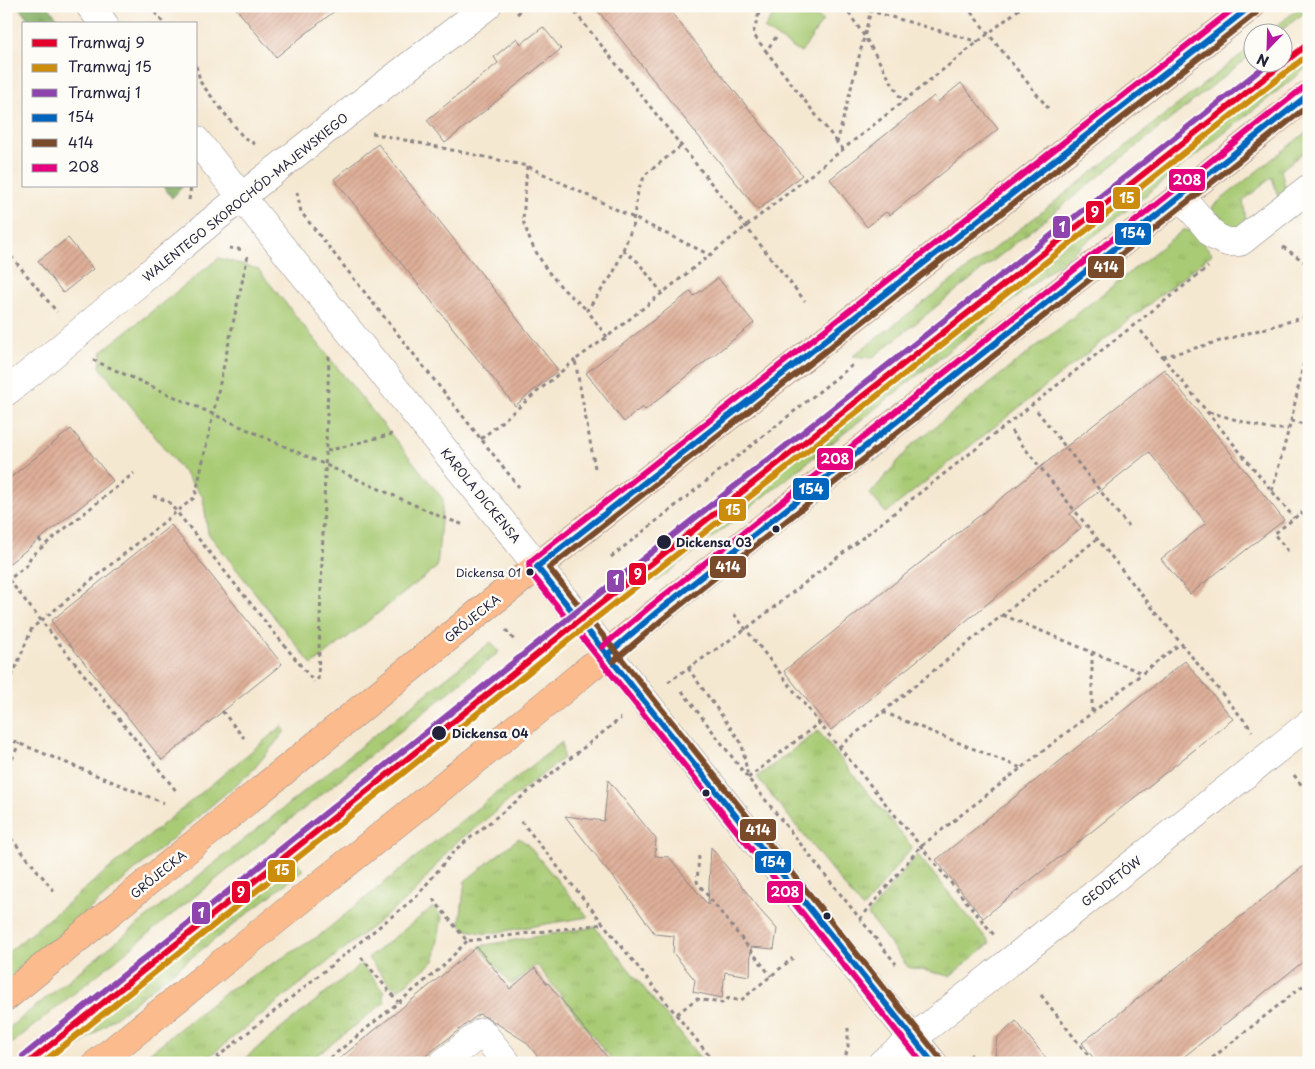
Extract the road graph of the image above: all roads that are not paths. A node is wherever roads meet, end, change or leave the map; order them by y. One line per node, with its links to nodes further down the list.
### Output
1 (90, 6): 4 (street)
2 (487, 6): 9 (street, WALENTEGO SKOROCHÓD-MAJEWSKIEGO)
3 (1251, 6): 11 (main road, GRÓJECKA)
4 (102, 22)
5 (1309, 94): 8 (main road)
6 (198, 142): 9 (street, KAROLA DICKENSA)
7 (1309, 188): 8 (street)
8 (1180, 195): 12 (main road)
9 (242, 197): 10 (street, WALENTEGO SKOROCHÓD-MAJEWSKIEGO); 11 (street, KAROLA DICKENSA)
10 (6, 392)
11 (537, 566): 12 (street, KAROLA DICKENSA); 14 (main road, GRÓJECKA)
12 (608, 654): 15 (street, KAROLA DICKENSA); 16 (main road)
13 (1309, 724): 15 (street, GEODETÓW)
14 (6, 997)
15 (914, 1038): 19 (street, GEODETÓW); 20 (street, KAROLA DICKENSA)
16 (97, 1063)
17 (443, 1063): 18 (street)
18 (507, 1063)
19 (882, 1063)
20 (933, 1063)

